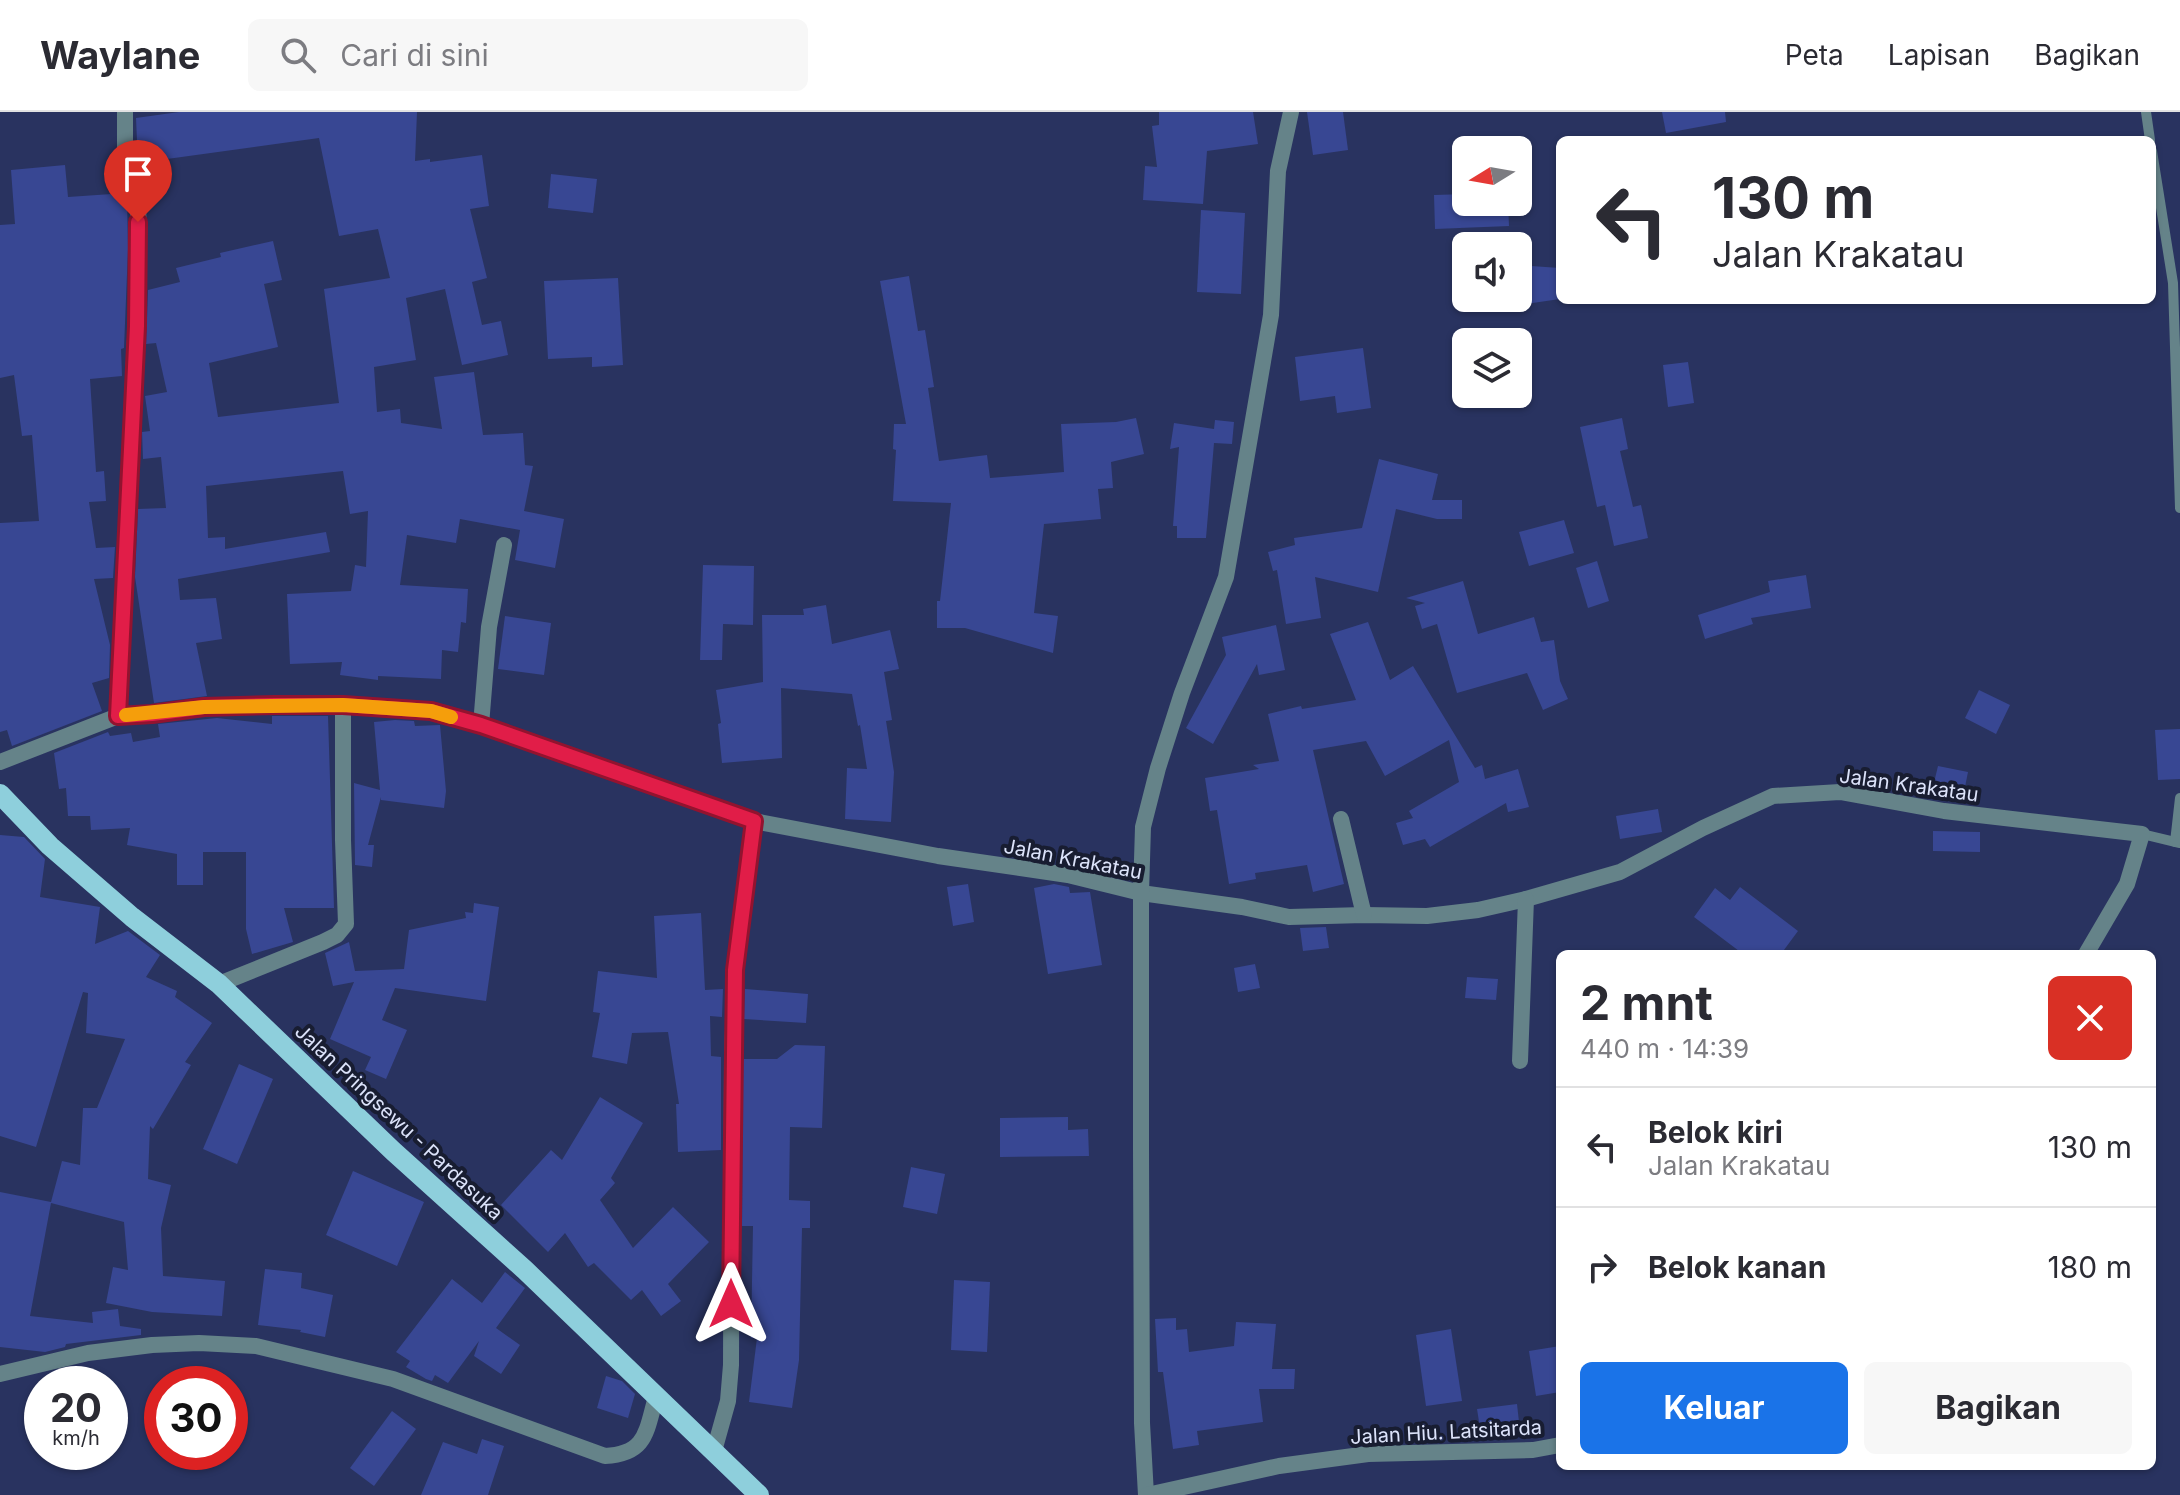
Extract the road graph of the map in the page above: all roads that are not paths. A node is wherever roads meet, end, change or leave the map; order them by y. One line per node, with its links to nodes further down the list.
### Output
1 (125, 112): 9 (street)
2 (1291, 112): 18 (street)
3 (2146, 112): 4 (lane)
4 (2149, 136)
5 (2156, 176): 6 (lane)
6 (2180, 508)
7 (504, 545): 10 (street)
8 (343, 705): 9 (street, Jalan Krakatau); 10 (street, Jalan Krakatau); 22 (street)
9 (118, 716): 11 (street, Jalan Krakatau)
10 (481, 725): 15 (street, Jalan Krakatau)
11 (0, 762)
12 (0, 794): 22 (main road, Jalan Pringsewu - Pardasuka)
13 (2180, 798): 17 (lane)
14 (1341, 819): 20 (street)
15 (754, 821): 18 (street, Jalan Krakatau); 27 (street)
16 (2142, 834): 17 (lane); 19 (street, Jalan Krakatau); 21 (street)
17 (2178, 842)
18 (1141, 893): 20 (street, Jalan Krakatau); 29 (street)
19 (1526, 899): 20 (street, Jalan Krakatau); 23 (street)
20 (1364, 915)
21 (2088, 950)
22 (219, 984): 25 (main road, Jalan Pringsewu - Pardasuka)
23 (1520, 1061)
24 (0, 1374): 25 (street)
25 (656, 1397): 27 (main road, Jalan Pringsewu - Pardasuka)
26 (1556, 1446): 29 (street, Jalan Hiu. Latsitarda)
27 (714, 1451): 28 (main road, Jalan Pringsewu - Pardasuka)
28 (756, 1494)
29 (1146, 1495)

